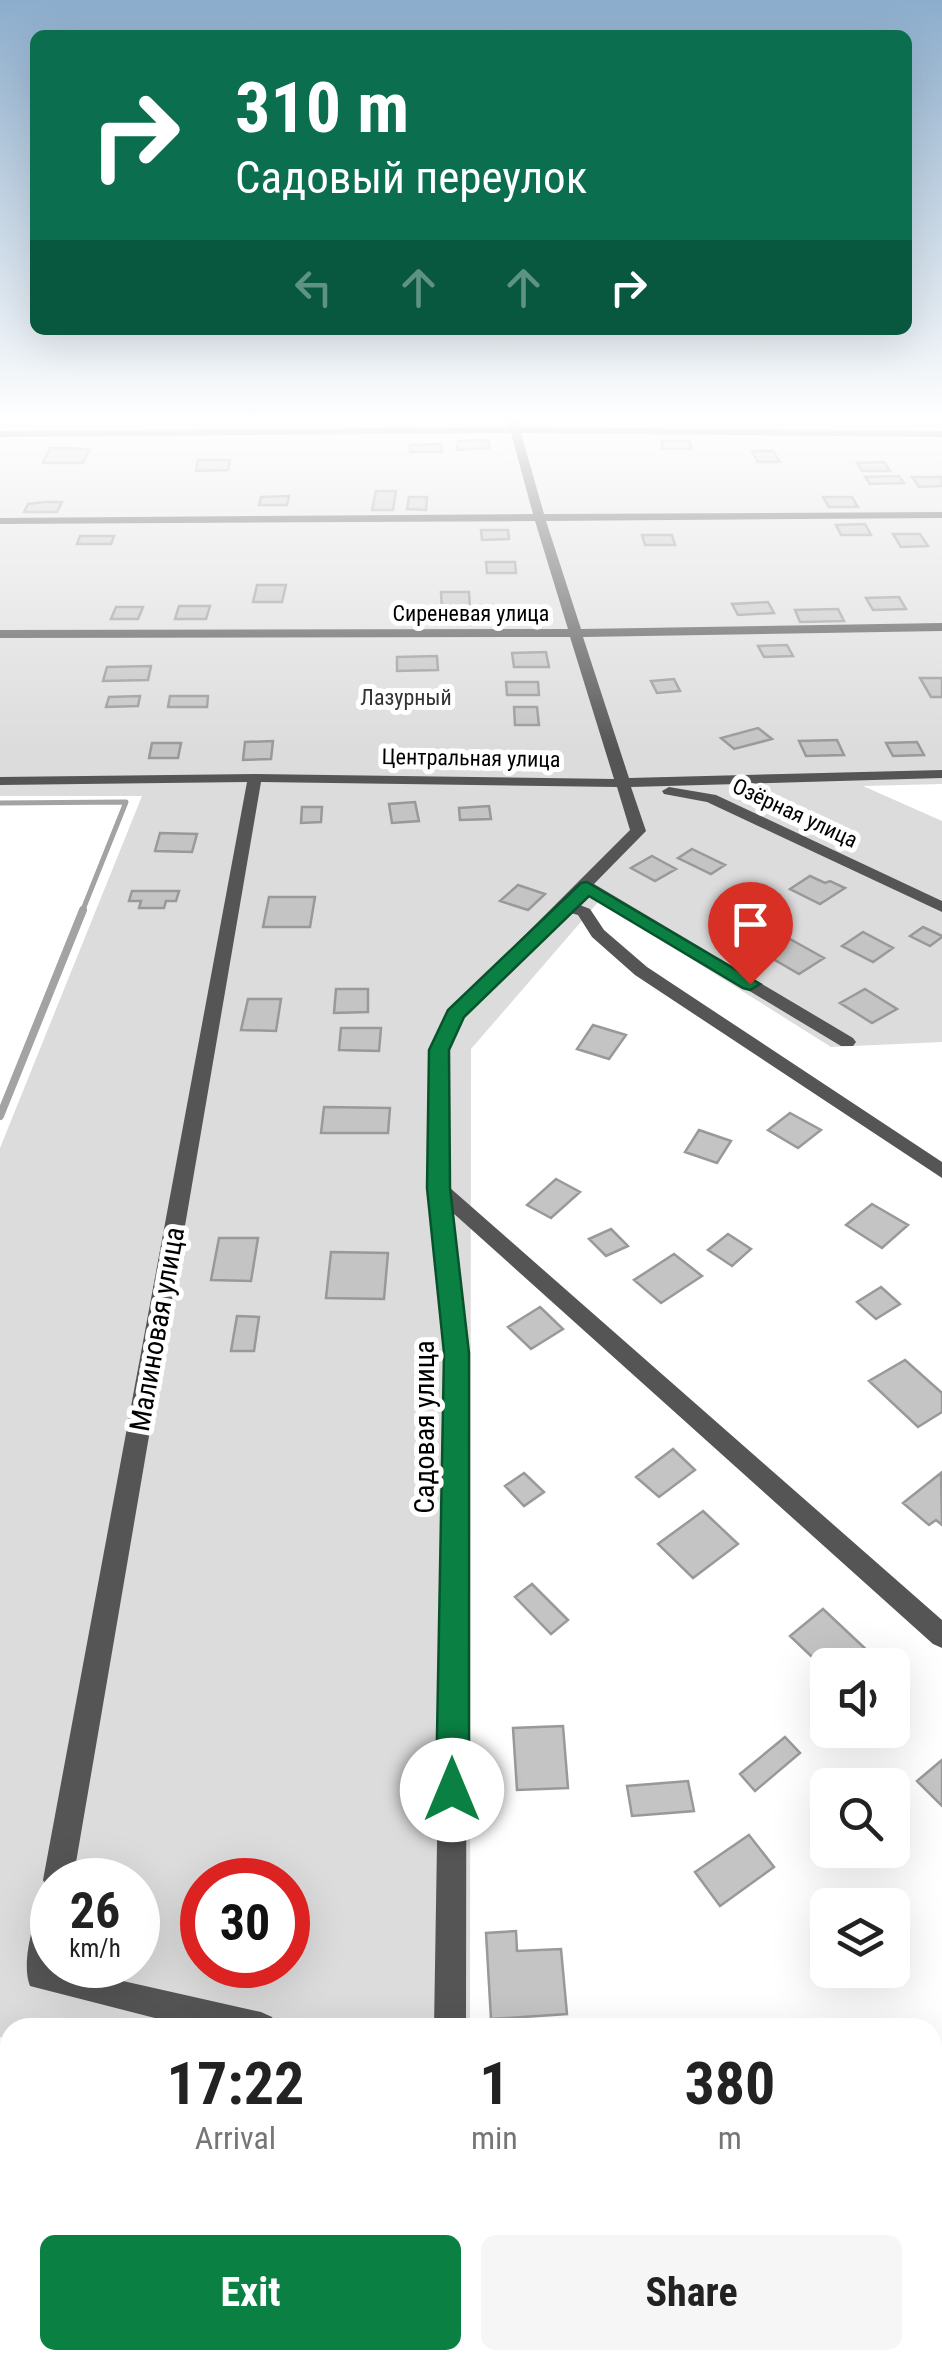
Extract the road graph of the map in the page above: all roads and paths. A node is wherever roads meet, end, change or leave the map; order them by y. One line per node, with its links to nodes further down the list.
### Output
1 (542, 528): 3 (street)
2 (942, 627): 3 (street, Сиреневая улица)
3 (578, 633): 4 (street, Сиреневая улица); 8 (street)
4 (0, 634)
5 (942, 774): 8 (street, Центральная улица)
6 (255, 778): 7 (street, Центральная улица); 8 (street, Центральная улица); 16 (street, Малиновая улица)
7 (0, 781)
8 (622, 782): 9 (street, Садовая улица); 11 (street, Озёрная улица)
9 (587, 887): 10 (street, Садовая улица); 12 (street)
10 (566, 906): 13 (street); 14 (street, Садовая улица)
11 (942, 906)
12 (848, 1042)
13 (942, 1172)
14 (439, 1188): 15 (street); 19 (street, Садовая улица)
15 (942, 1636)
16 (62, 1858)
17 (95, 1988): 18 (street)
18 (219, 2018)
19 (450, 2018)

